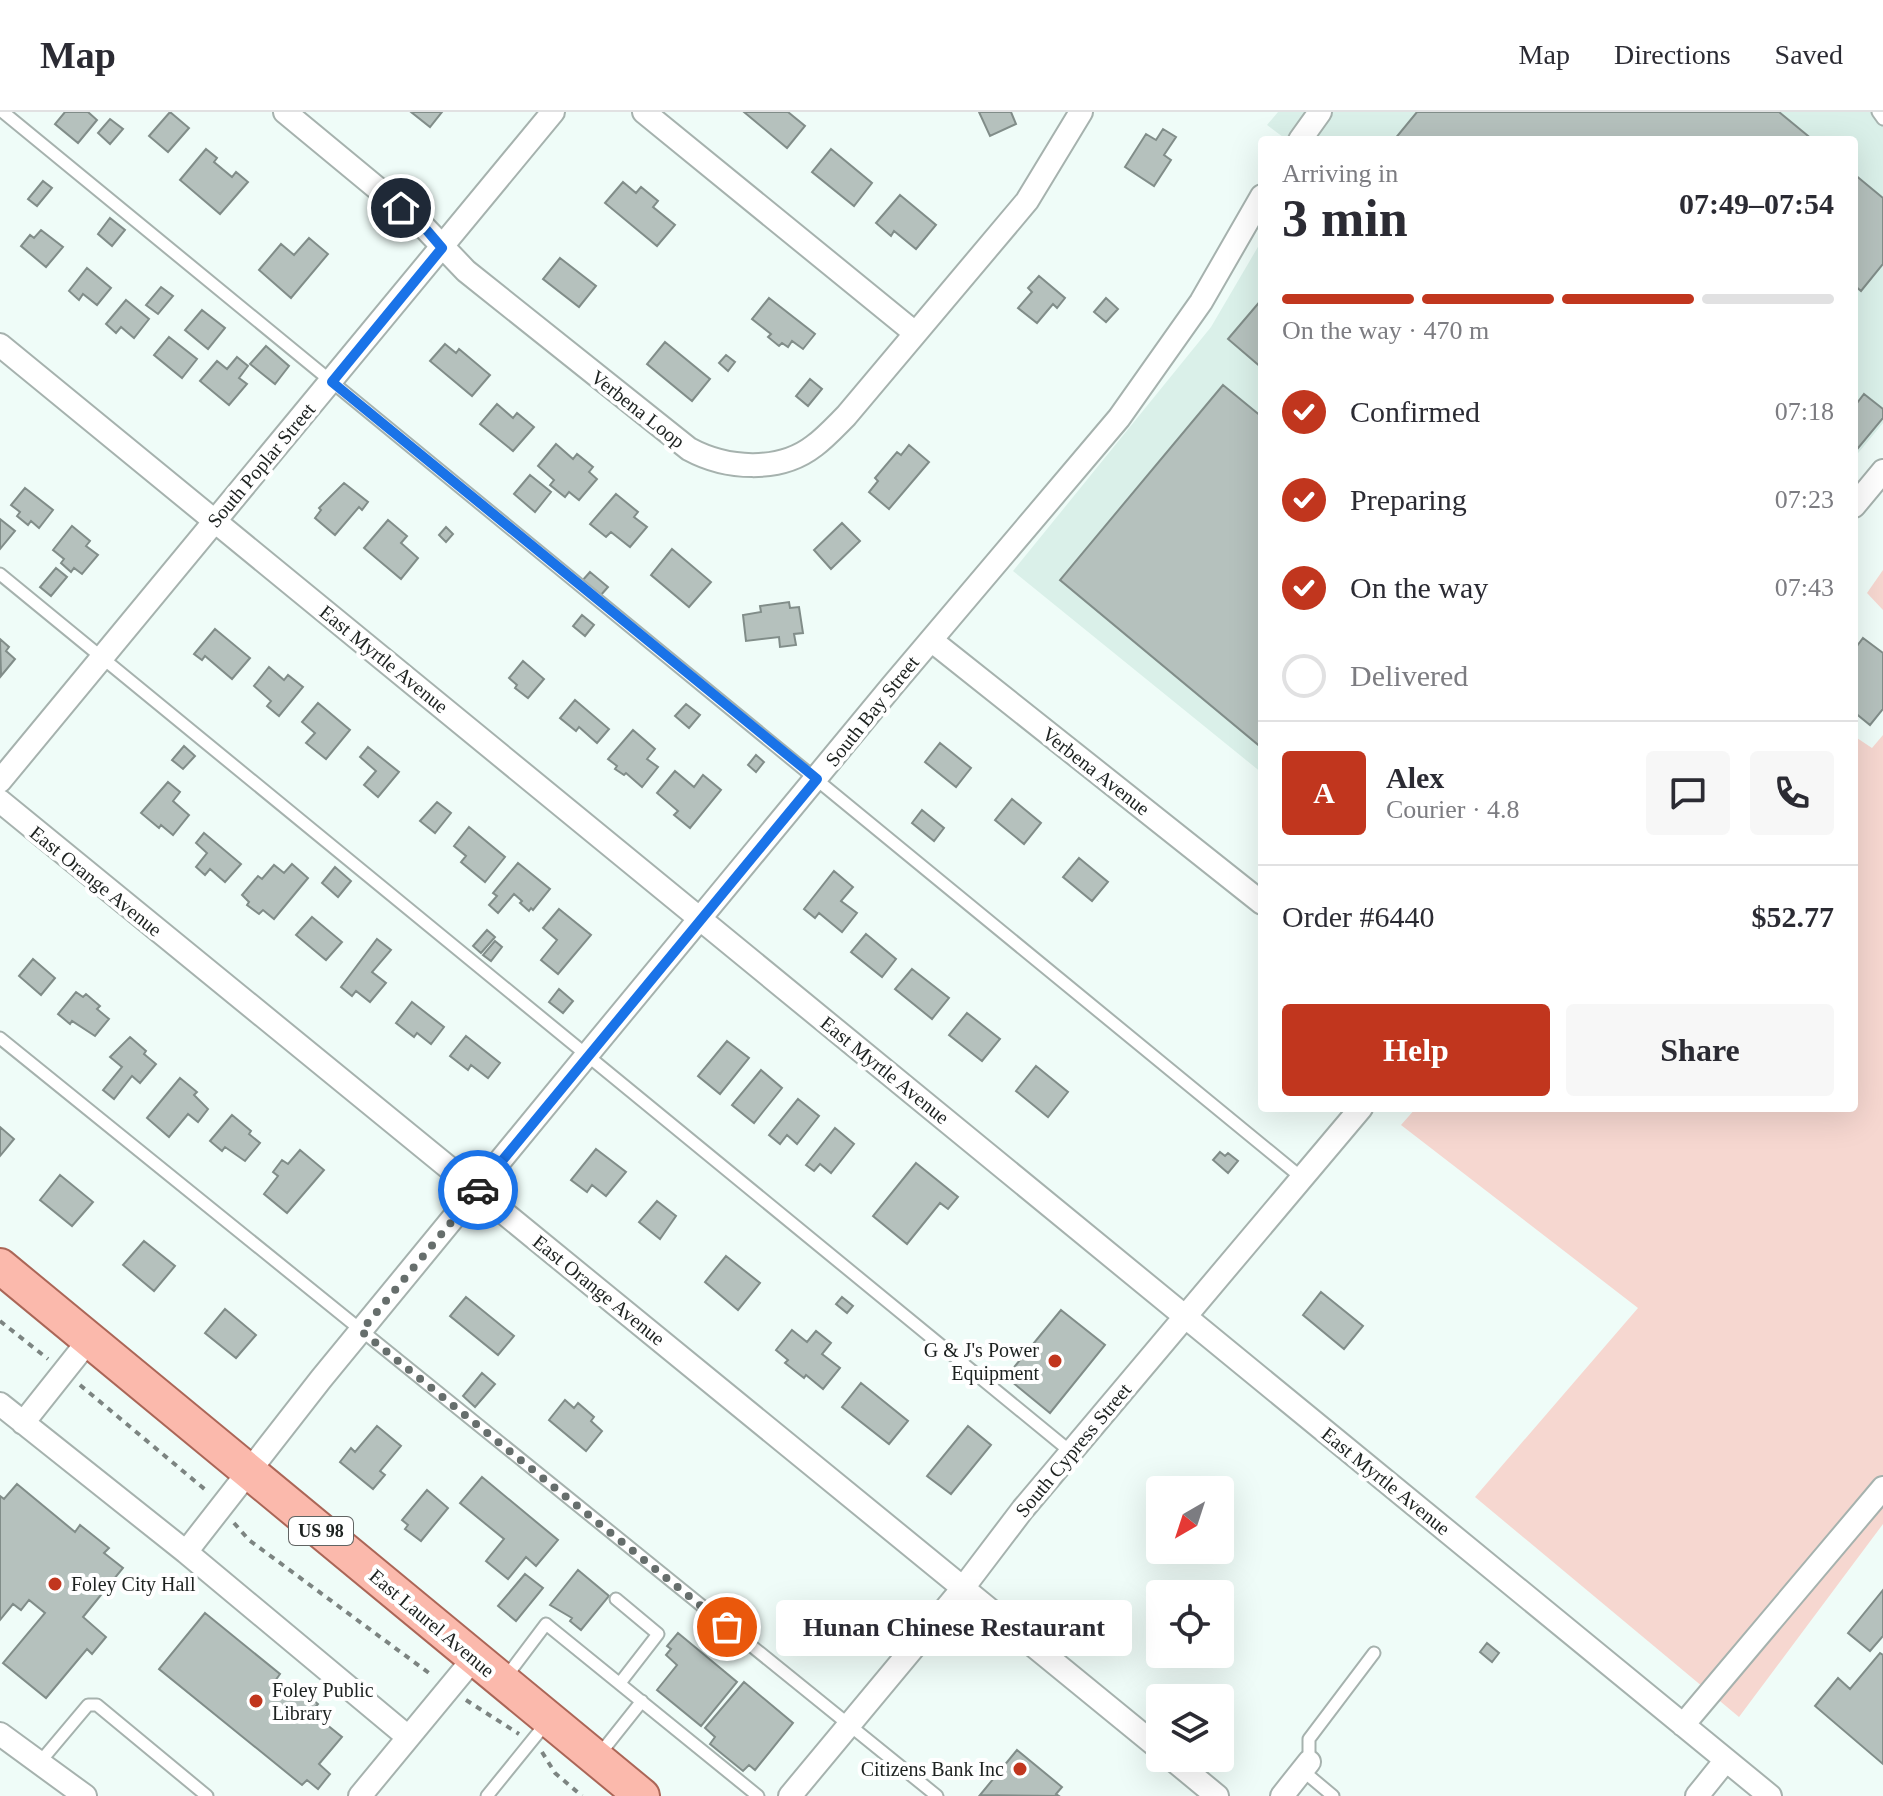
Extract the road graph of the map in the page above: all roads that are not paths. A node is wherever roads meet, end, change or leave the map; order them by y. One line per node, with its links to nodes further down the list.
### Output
1 (3, 112): 14 (lane)
2 (285, 112): 11 (street, Verbena Loop)
3 (553, 112): 11 (street, South Poplar Street)
4 (644, 112): 12 (street)
5 (1081, 112): 12 (street, Verbena Loop)
6 (1320, 112): 9 (street)
7 (1878, 112): 8 (lane)
8 (1883, 119)
9 (1303, 136)
10 (1258, 203): 19 (street, South Bay Street)
11 (442, 248): 12 (street, Verbena Loop); 14 (street, South Poplar Street)
12 (915, 333)
13 (0, 345): 17 (street, East Myrtle Avenue)
14 (332, 382): 17 (street, South Poplar Street); 21 (lane)
15 (1883, 471): 16 (street)
16 (1858, 501)
17 (214, 520): 20 (street, South Poplar Street); 25 (street, East Myrtle Avenue)
18 (0, 574): 20 (lane)
19 (931, 640): 21 (street, South Bay Street); 24 (street, Verbena Avenue)
20 (102, 658): 22 (street, South Poplar Street); 27 (lane)
21 (817, 779): 25 (street, South Bay Street); 29 (lane)
22 (0, 781)
23 (0, 801): 30 (street, East Orange Avenue)
24 (1258, 900)
25 (701, 919): 27 (street, South Bay Street); 32 (street, East Myrtle Avenue)
26 (0, 1038): 33 (lane)
27 (587, 1055): 30 (street, South Bay Street); 37 (lane)
28 (1358, 1112): 29 (street, South Cypress Street)
29 (1302, 1178): 32 (street, South Cypress Street)
30 (477, 1190): 33 (street, South Bay Street); 41 (street, East Orange Avenue)
31 (0, 1266): 34 (main road, East Laurel Avenue / US 98)
32 (1184, 1316): 37 (street, South Cypress Street); 49 (street, East Myrtle Avenue)
33 (361, 1331): 38 (street, South Bay Street); 48 (lane)
34 (89, 1340): 36 (street); 38 (main road, East Laurel Avenue / US 98)
35 (0, 1404): 36 (street)
36 (23, 1423): 40 (street)
37 (1071, 1452): 41 (street, South Cypress Street)
38 (249, 1472): 40 (street, South Bay Street); 44 (main road, East Laurel Avenue / US 98)
39 (1883, 1488): 49 (street)
40 (186, 1552): 52 (street)
41 (963, 1588): 48 (street, South Cypress Street); 53 (street, East Orange Avenue)
42 (616, 1599): 46 (lane)
43 (1374, 1653): 57 (lane)
44 (474, 1658): 45 (main road, East Laurel Avenue / US 98); 52 (street)
45 (502, 1681): 46 (lane); 50 (main road, East Laurel Avenue / US 98)
46 (620, 1683): 47 (lane)
47 (642, 1701): 54 (lane); 64 (lane)
48 (849, 1725): 65 (street, South Cypress Street); 66 (lane)
49 (1683, 1725): 55 (street, East Myrtle Avenue)
50 (540, 1731): 54 (main road, East Laurel Avenue / US 98); 62 (lane)
51 (0, 1734): 56 (street)
52 (408, 1737): 61 (street)
53 (1146, 1738)
54 (596, 1758): 63 (main road, East Laurel Avenue / US 98)
55 (1726, 1760): 70 (street); 71 (street, East Myrtle Avenue)
56 (46, 1766): 59 (street); 60 (lane)
57 (1306, 1766): 68 (street); 69 (lane)
58 (1188, 1772): 67 (street)
59 (85, 1796)
60 (207, 1796)
61 (360, 1796)
62 (487, 1796)
63 (642, 1796)
64 (758, 1796)
65 (790, 1796)
66 (937, 1796)
67 (1217, 1796)
68 (1282, 1796)
69 (1333, 1796)
70 (1697, 1796)
71 (1770, 1796)

